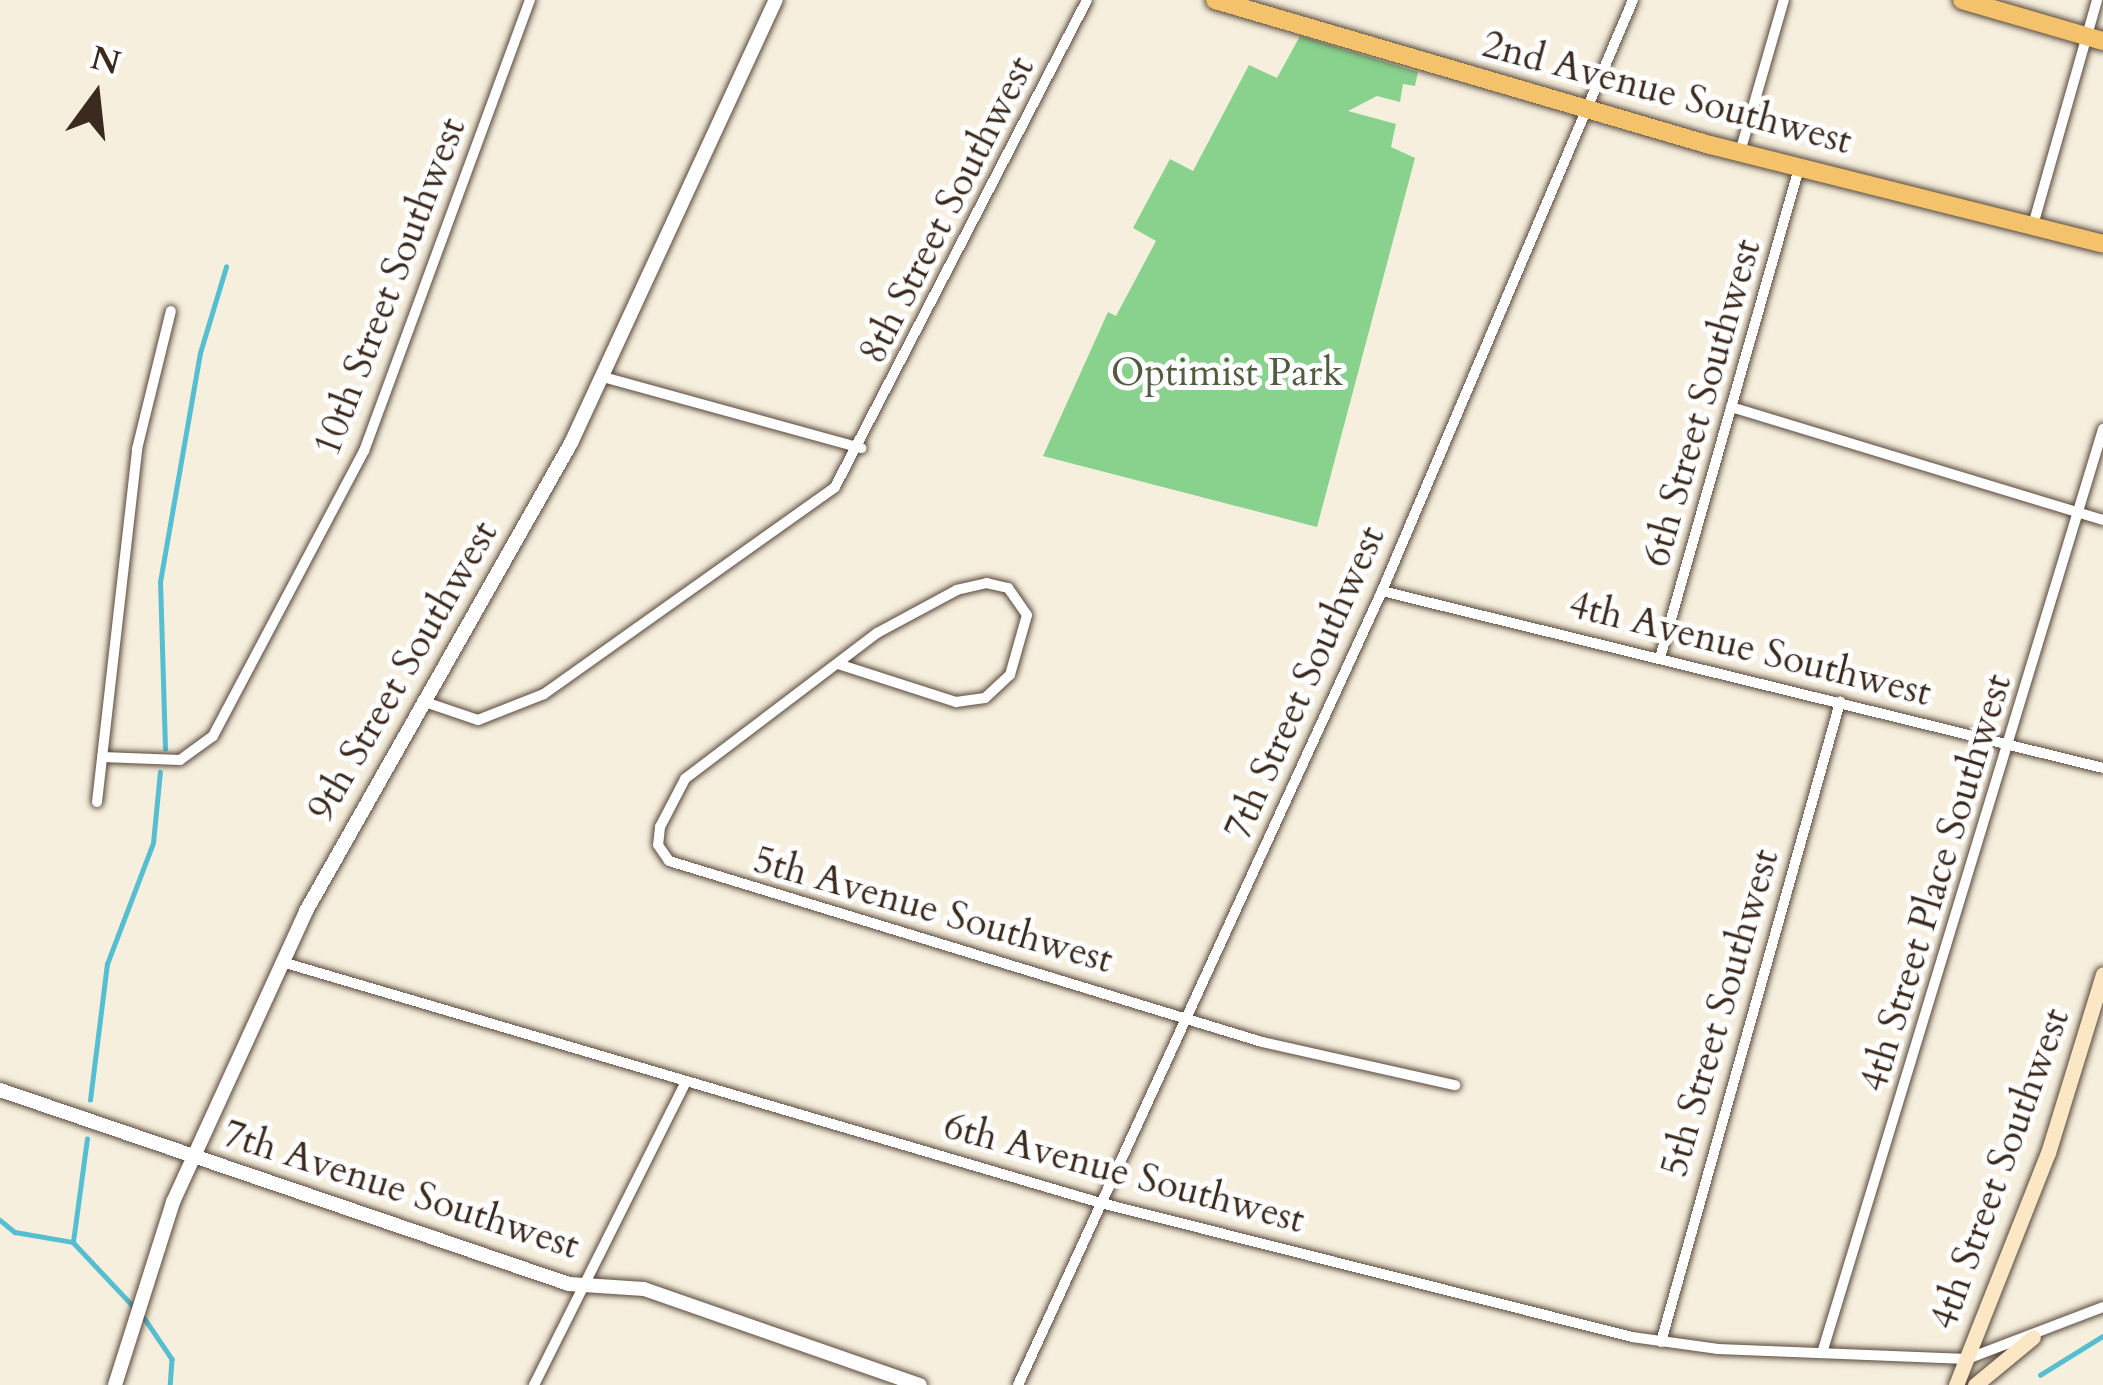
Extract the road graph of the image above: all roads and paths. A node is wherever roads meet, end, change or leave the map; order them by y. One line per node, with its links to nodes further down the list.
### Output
1 (530, 0): 28 (street, 10th Street Southwest)
2 (776, 0): 16 (street, 9th Street Southwest)
3 (1087, 0): 19 (street, 8th Street Southwest)
4 (1215, 0): 10 (main road, 2nd Avenue Southwest)
5 (1633, 0): 10 (street, 7th Street Southwest)
6 (1784, 0): 11 (street)
7 (1962, 0): 9 (main road)
8 (2097, 0): 9 (street)
9 (2094, 38): 13 (street)
10 (1587, 109): 11 (main road, 2nd Avenue Southwest); 22 (street, 7th Street Southwest)
11 (1740, 152): 12 (main road, 2nd Avenue Southwest)
12 (1800, 164): 13 (main road, 2nd Avenue Southwest); 17 (street, 6th Street Southwest)
13 (2033, 225): 14 (main road, 2nd Avenue Southwest)
14 (2103, 244)
15 (171, 311): 28 (street)
16 (604, 377): 19 (street); 25 (street, 9th Street Southwest)
17 (1731, 406): 20 (street); 23 (street, 6th Street Southwest)
18 (2103, 429): 20 (street, 4th Street Place Southwest)
19 (861, 448): 25 (street, 8th Street Southwest)
20 (2078, 513): 21 (street); 27 (street, 4th Street Place Southwest)
21 (2103, 520)
22 (1382, 591): 23 (street, 4th Avenue Southwest); 33 (street, 7th Street Southwest)
23 (1660, 658): 26 (street, 4th Avenue Southwest)
24 (838, 664): 24 (street, 5th Avenue Southwest); 33 (street, 5th Avenue Southwest)
25 (422, 701): 31 (street, 9th Street Southwest)
26 (1840, 702): 27 (street, 4th Avenue Southwest); 42 (street, 5th Street Southwest)
27 (2013, 746): 29 (street, 4th Avenue Southwest); 43 (street, 4th Street Place Southwest)
28 (102, 757): 30 (street)
29 (2103, 768)
30 (97, 802)
31 (282, 962): 34 (street, 6th Avenue Southwest); 37 (street, 9th Street Southwest)
32 (2103, 974): 44 (main road, 4th Street Southwest)
33 (1186, 1016): 35 (street, 5th Avenue Southwest); 38 (street, 7th Street Southwest)
34 (686, 1082): 38 (street, 6th Avenue Southwest); 39 (street)
35 (1455, 1084)
36 (0, 1090): 37 (street, 7th Avenue Southwest)
37 (194, 1156): 39 (street, 7th Avenue Southwest); 45 (street, 9th Street Southwest)
38 (1101, 1202): 42 (street, 6th Avenue Southwest); 48 (street, 7th Street Southwest)
39 (585, 1285): 46 (street); 47 (street, 7th Avenue Southwest)
40 (2103, 1307): 41 (street, 6th Avenue Southwest)
41 (2033, 1337): 44 (street, 6th Avenue Southwest); 50 (main road)
42 (1661, 1342): 43 (street, 6th Avenue Southwest)
43 (1822, 1354): 44 (street, 6th Avenue Southwest)
44 (1967, 1358): 49 (main road, 4th Street Southwest)
45 (115, 1385)
46 (534, 1385)
47 (920, 1385)
48 (1018, 1385)
49 (1956, 1385)
50 (1975, 1385)

